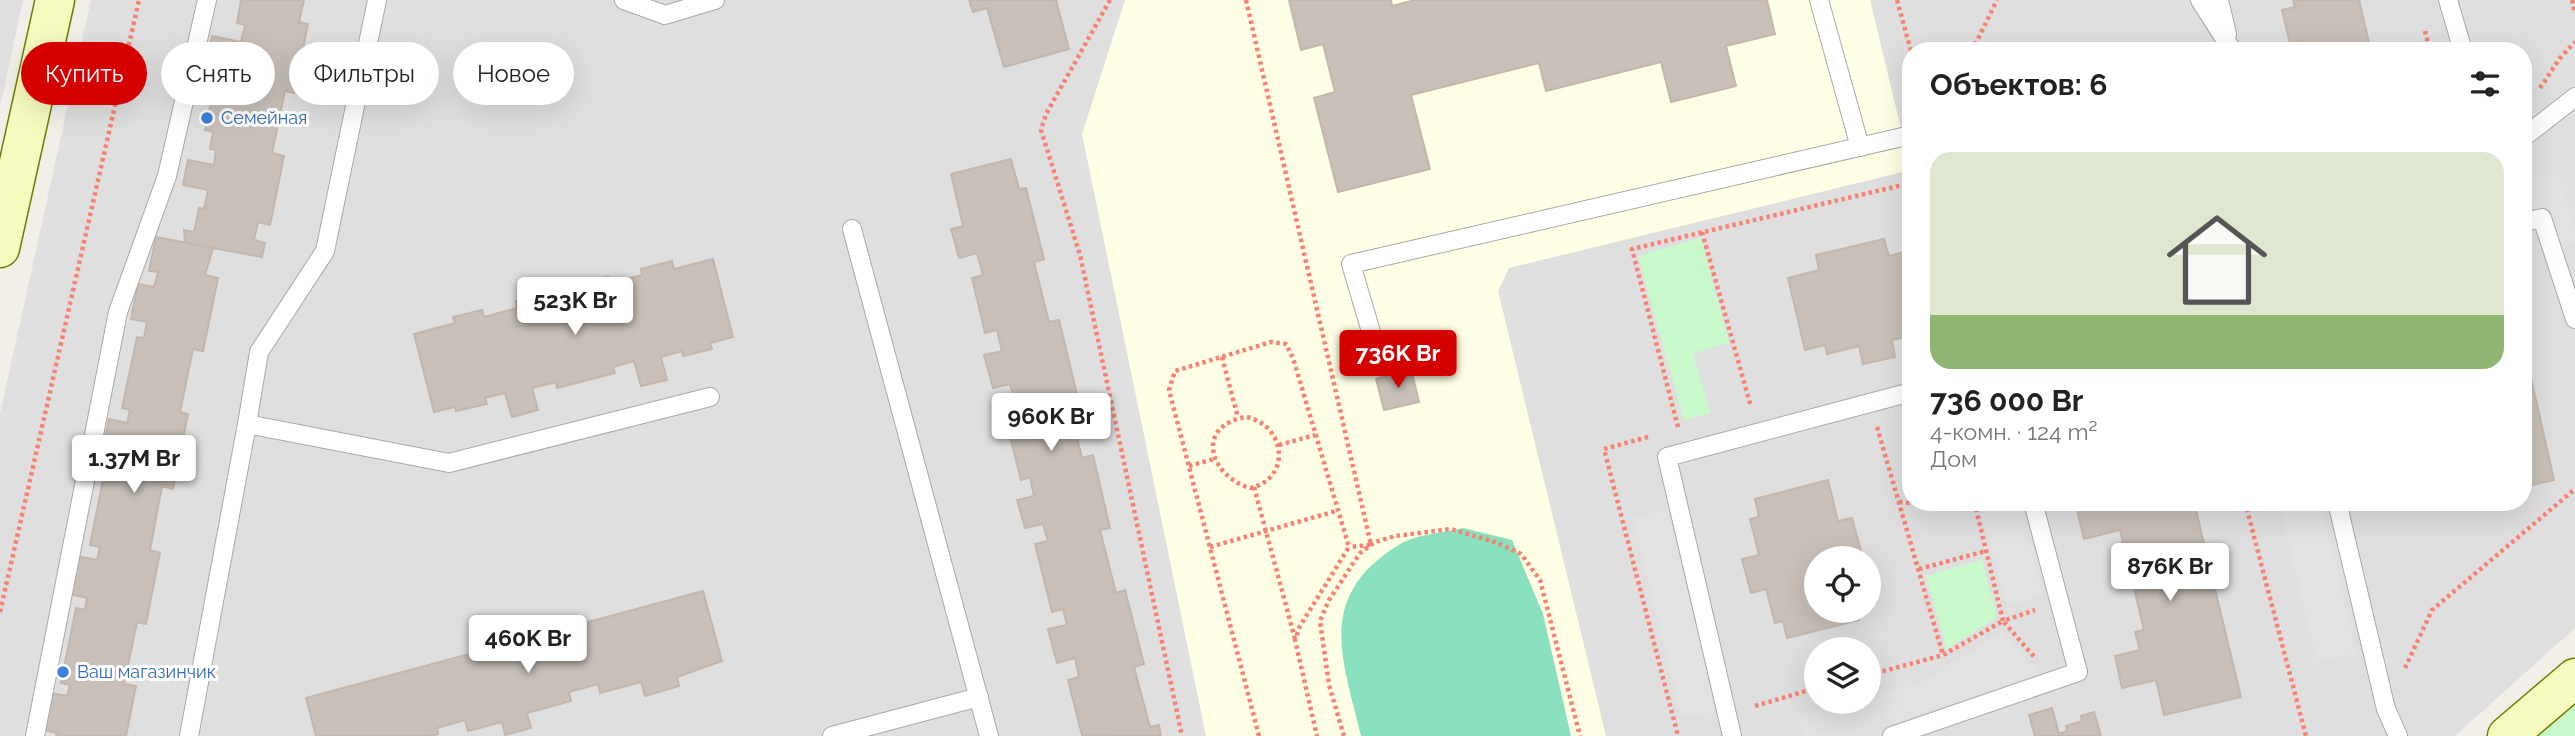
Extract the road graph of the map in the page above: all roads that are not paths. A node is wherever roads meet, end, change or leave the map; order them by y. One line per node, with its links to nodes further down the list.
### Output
1 (55, 0): 19 (main road)
2 (207, 0): 29 (lane)
3 (377, 0): 24 (lane)
4 (624, 0): 5 (lane)
5 (715, 0)
6 (1819, 0): 16 (lane)
7 (2200, 0): 10 (lane)
8 (2220, 0): 11 (lane)
9 (2448, 0): 12 (lane)
10 (2223, 42)
11 (2226, 42)
12 (2460, 42)
13 (2575, 97): 14 (lane)
14 (2532, 131)
15 (1902, 137): 16 (lane)
16 (1860, 147): 21 (lane)
17 (2532, 220): 20 (lane)
18 (852, 229): 28 (lane)
19 (0, 248)
20 (2575, 319)
21 (1377, 352)
22 (1902, 394): 33 (lane)
23 (710, 397): 24 (lane)
24 (247, 425): 30 (lane)
25 (2035, 511): 34 (lane)
26 (2339, 511): 35 (lane)
27 (2575, 678): 36 (main road)
28 (979, 697): 31 (lane); 32 (lane)
29 (35, 736)
30 (190, 736)
31 (832, 736)
32 (989, 736)
33 (1732, 736)
34 (1892, 736)
35 (2398, 736)
36 (2507, 736)

